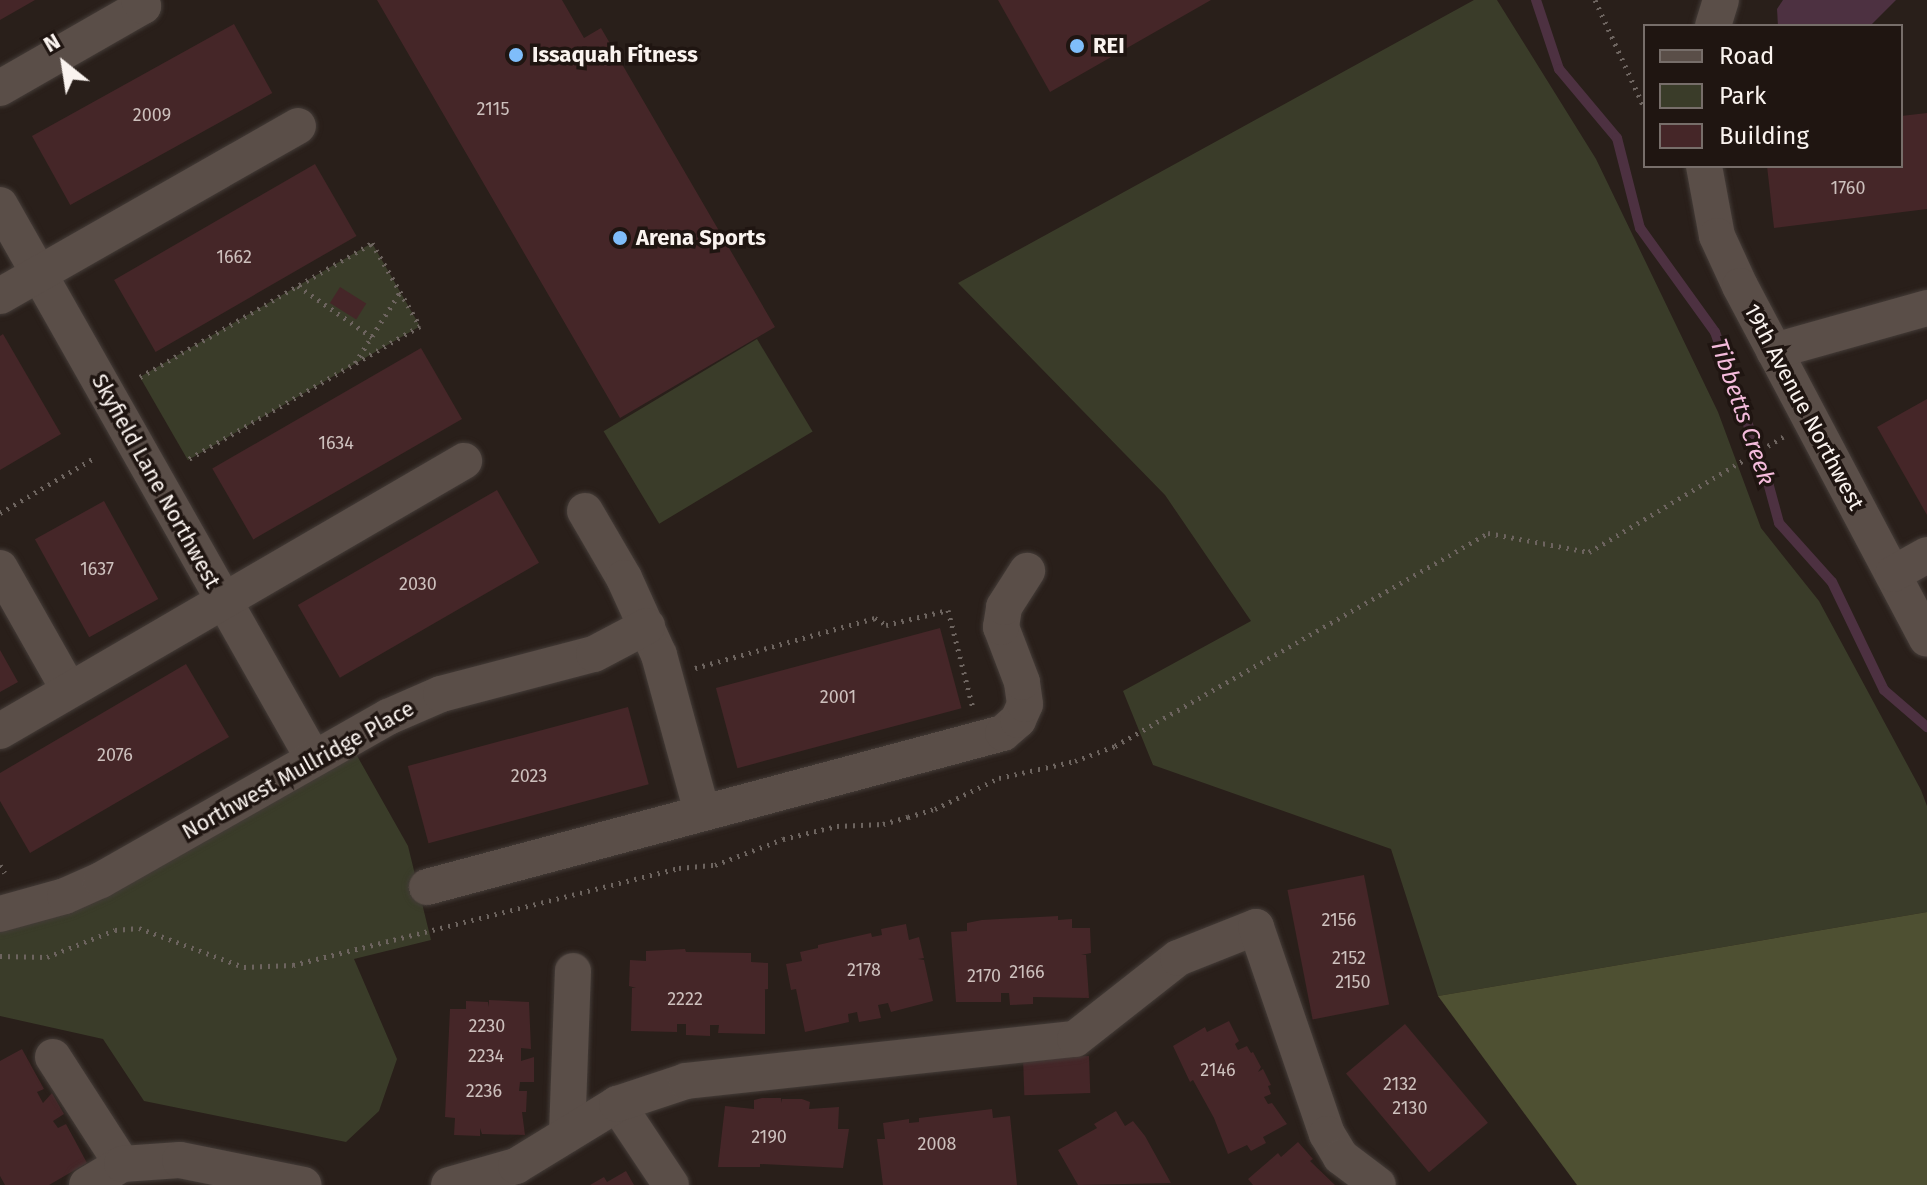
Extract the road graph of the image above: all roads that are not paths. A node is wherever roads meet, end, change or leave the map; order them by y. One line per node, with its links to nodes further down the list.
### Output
1 (139, 0): 4 (street)
2 (1721, 0): 3 (street)
3 (1714, 24)
4 (0, 88)
5 (298, 126): 8 (street)
6 (1704, 168): 11 (street, 19th Avenue Northwest)
7 (0, 205): 8 (street, Skyfield Lane Northwest)
8 (40, 274): 9 (street); 18 (street, Skyfield Lane Northwest)
9 (0, 296)
10 (1927, 308): 11 (street)
11 (1774, 351): 17 (street, 19th Avenue Northwest)
12 (464, 461): 18 (street)
13 (585, 511): 19 (street)
14 (1927, 555): 17 (street)
15 (0, 568): 21 (street)
16 (1027, 571): 24 (street)
17 (1893, 574): 20 (street, 19th Avenue Northwest)
18 (223, 599): 21 (street); 23 (street, Skyfield Lane Northwest)
19 (647, 626): 23 (street, Northwest Mullridge Place); 24 (street)
20 (1927, 639)
21 (69, 690): 22 (street)
22 (0, 731)
23 (313, 758): 26 (street, Northwest Mullridge Place)
24 (702, 812): 25 (street)
25 (427, 887)
26 (0, 914)
27 (573, 971): 30 (street)
28 (53, 1057): 31 (street)
29 (617, 1104): 30 (street); 35 (street); 36 (street)
30 (567, 1134): 34 (street)
31 (122, 1164): 32 (street); 33 (street)
32 (87, 1185)
33 (304, 1185)
34 (449, 1185)
35 (671, 1185)
36 (1378, 1185)

